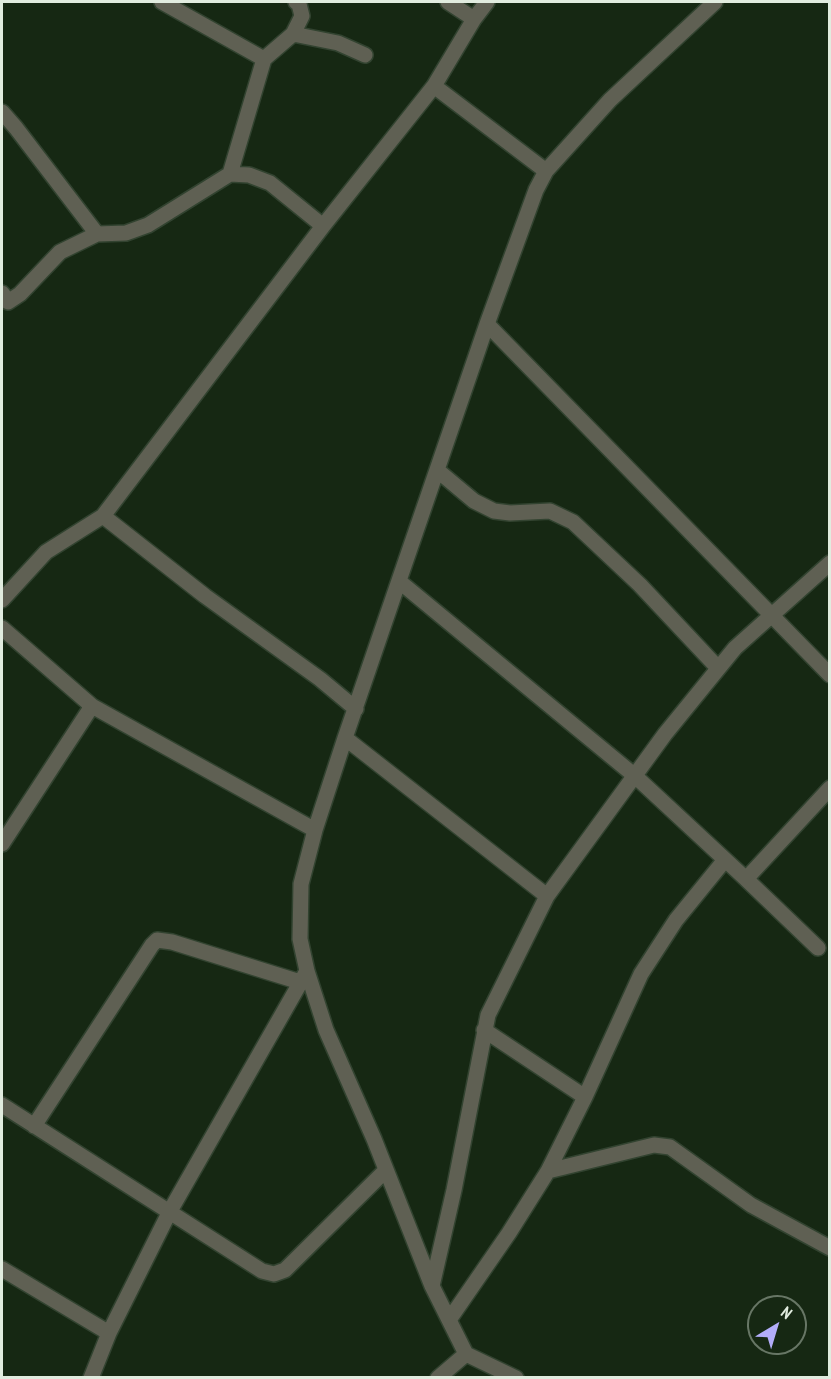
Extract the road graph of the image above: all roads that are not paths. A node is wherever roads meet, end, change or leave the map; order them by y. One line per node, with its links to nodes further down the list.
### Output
1 (162, 2): 9 (street)
2 (296, 2): 7 (street)
3 (448, 2): 6 (street)
4 (487, 2): 6 (street)
5 (715, 2): 12 (street)
6 (474, 20): 10 (street)
7 (293, 34): 8 (street); 9 (street)
8 (365, 55)
9 (264, 59): 13 (street)
10 (434, 86): 12 (street); 14 (street)
11 (2, 112): 15 (street)
12 (546, 171): 17 (street)
13 (230, 174): 14 (street); 15 (street)
14 (323, 226): 19 (street)
15 (97, 234): 16 (street)
16 (4, 299)
17 (488, 324): 18 (street); 23 (street)
18 (437, 470): 21 (street); 25 (street)
19 (103, 516): 22 (street); 28 (street)
20 (830, 563): 23 (street)
21 (400, 582): 28 (street); 30 (street)
22 (2, 600)
23 (772, 614): 25 (street); 26 (street)
24 (2, 628): 27 (street)
25 (718, 668): 30 (street)
26 (830, 675)
27 (92, 706): 32 (street); 33 (street)
28 (356, 709): 29 (street)
29 (345, 738): 32 (street); 36 (street)
30 (635, 776): 34 (street); 36 (street)
31 (830, 788): 35 (street)
32 (315, 830): 38 (street)
33 (2, 844)
34 (724, 861): 35 (street); 40 (street)
35 (746, 879): 37 (street)
36 (547, 896): 39 (street)
37 (818, 948)
38 (304, 976): 42 (street); 43 (street); 45 (street)
39 (484, 1030): 40 (street); 48 (street)
40 (585, 1097): 44 (street)
41 (2, 1105): 42 (street)
42 (34, 1126): 45 (street)
43 (386, 1170): 45 (street); 48 (street)
44 (548, 1171): 46 (street); 49 (street)
45 (170, 1211): 50 (street)
46 (830, 1248)
47 (2, 1269): 50 (street)
48 (432, 1286): 49 (street)
49 (449, 1320): 51 (street)
50 (109, 1334): 52 (street)
51 (466, 1354): 53 (street); 54 (street)
52 (91, 1377)
53 (438, 1377)
54 (516, 1377)

